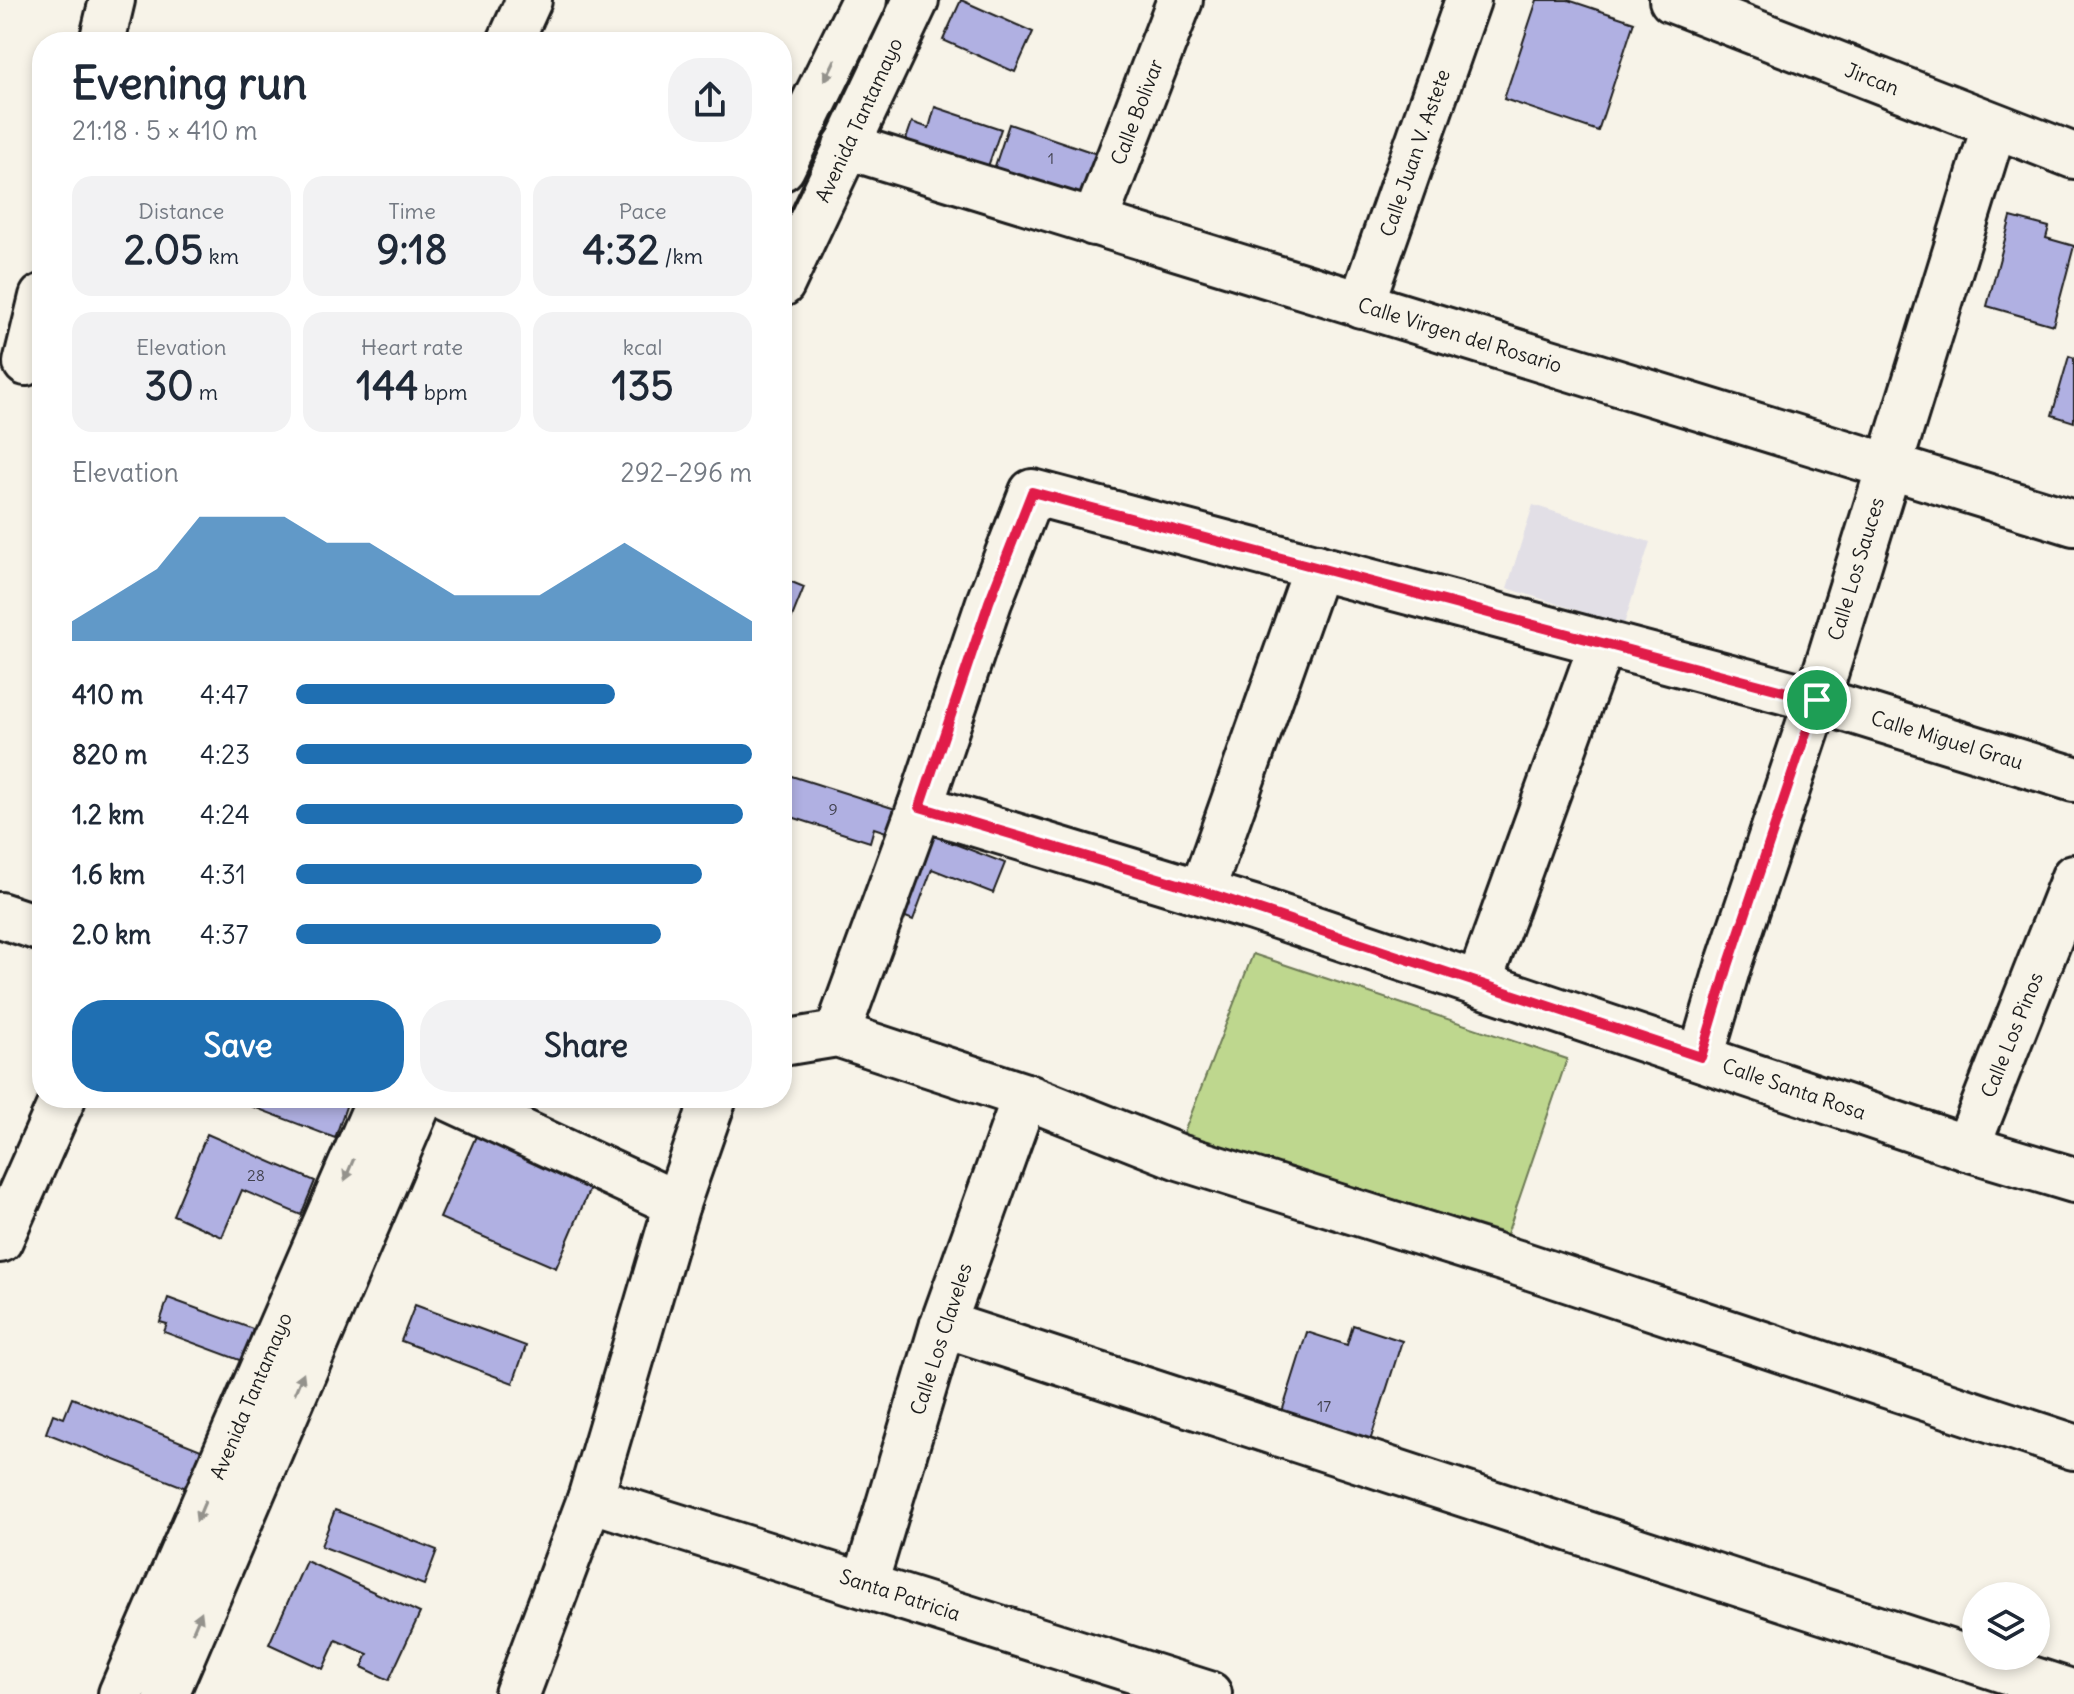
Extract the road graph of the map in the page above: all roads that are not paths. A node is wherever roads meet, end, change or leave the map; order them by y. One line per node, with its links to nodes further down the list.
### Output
1 (112, 0): 8 (street)
2 (529, 0): 9 (street)
3 (864, 0): 12 (street, one-way to 12)
4 (916, 0): 11 (street, Avenida Tantamayo)
5 (1180, 0): 14 (street, Calle Bolivar)
6 (1468, 0): 16 (street, Calle Juan V. Astete)
7 (1672, 0): 10 (street, Jircan)
8 (104, 32)
9 (515, 32)
10 (1994, 127): 13 (street, Jircan); 19 (street, Calle Los Sauces)
11 (846, 146): 14 (street, Calle Virgen del Rosario); 15 (street, Avenida Tantamayo)
12 (792, 148)
13 (2074, 156)
14 (1094, 223): 16 (street, Calle Virgen del Rosario)
15 (792, 262)
16 (1361, 305): 19 (street, Calle Virgen del Rosario)
17 (32, 331): 18 (street)
18 (23, 362)
19 (1887, 466): 20 (street, Calle Virgen del Rosario); 23 (street, Calle Los Sauces)
20 (2074, 523)
21 (1317, 567): 22 (street, Calle Miguel Grau); 25 (street, Calle Miguel Grau); 27 (street)
22 (1602, 643): 23 (street, Calle Miguel Grau); 30 (street)
23 (1817, 700): 24 (street, Calle Miguel Grau); 33 (street, Calle Los Sauces)
24 (2074, 779)
25 (920, 807): 27 (street, Calle Santa Rosa); 31 (street)
26 (2074, 877): 40 (street, Calle Los Pinos)
27 (1202, 891): 30 (street, Calle Santa Rosa)
28 (0, 915): 29 (street)
29 (32, 926)
30 (1479, 982): 33 (street, Calle Santa Rosa)
31 (837, 1034): 32 (street); 34 (street)
32 (792, 1041)
33 (1701, 1057): 40 (street, Calle Santa Rosa)
34 (1025, 1096): 44 (street, Calle Los Claveles); 45 (street)
35 (59, 1108): 43 (street)
36 (376, 1108): 49 (street, Avenida Tantamayo, one-way to 49)
37 (417, 1108): 50 (street, Avenida Tantamayo, one-way to 37)
38 (471, 1108): 42 (street)
39 (711, 1108): 42 (street)
40 (1967, 1148): 41 (street, Calle Santa Rosa)
41 (2074, 1180)
42 (677, 1204): 46 (street)
43 (0, 1240)
44 (943, 1324): 47 (street, Calle Los Claveles); 48 (street)
45 (2074, 1447)
46 (590, 1499): 47 (street, Santa Patricia); 51 (street)
47 (865, 1584): 52 (street, Santa Patricia)
48 (2074, 1693)
49 (121, 1694)
50 (166, 1694)
51 (517, 1694)
52 (1209, 1694)

